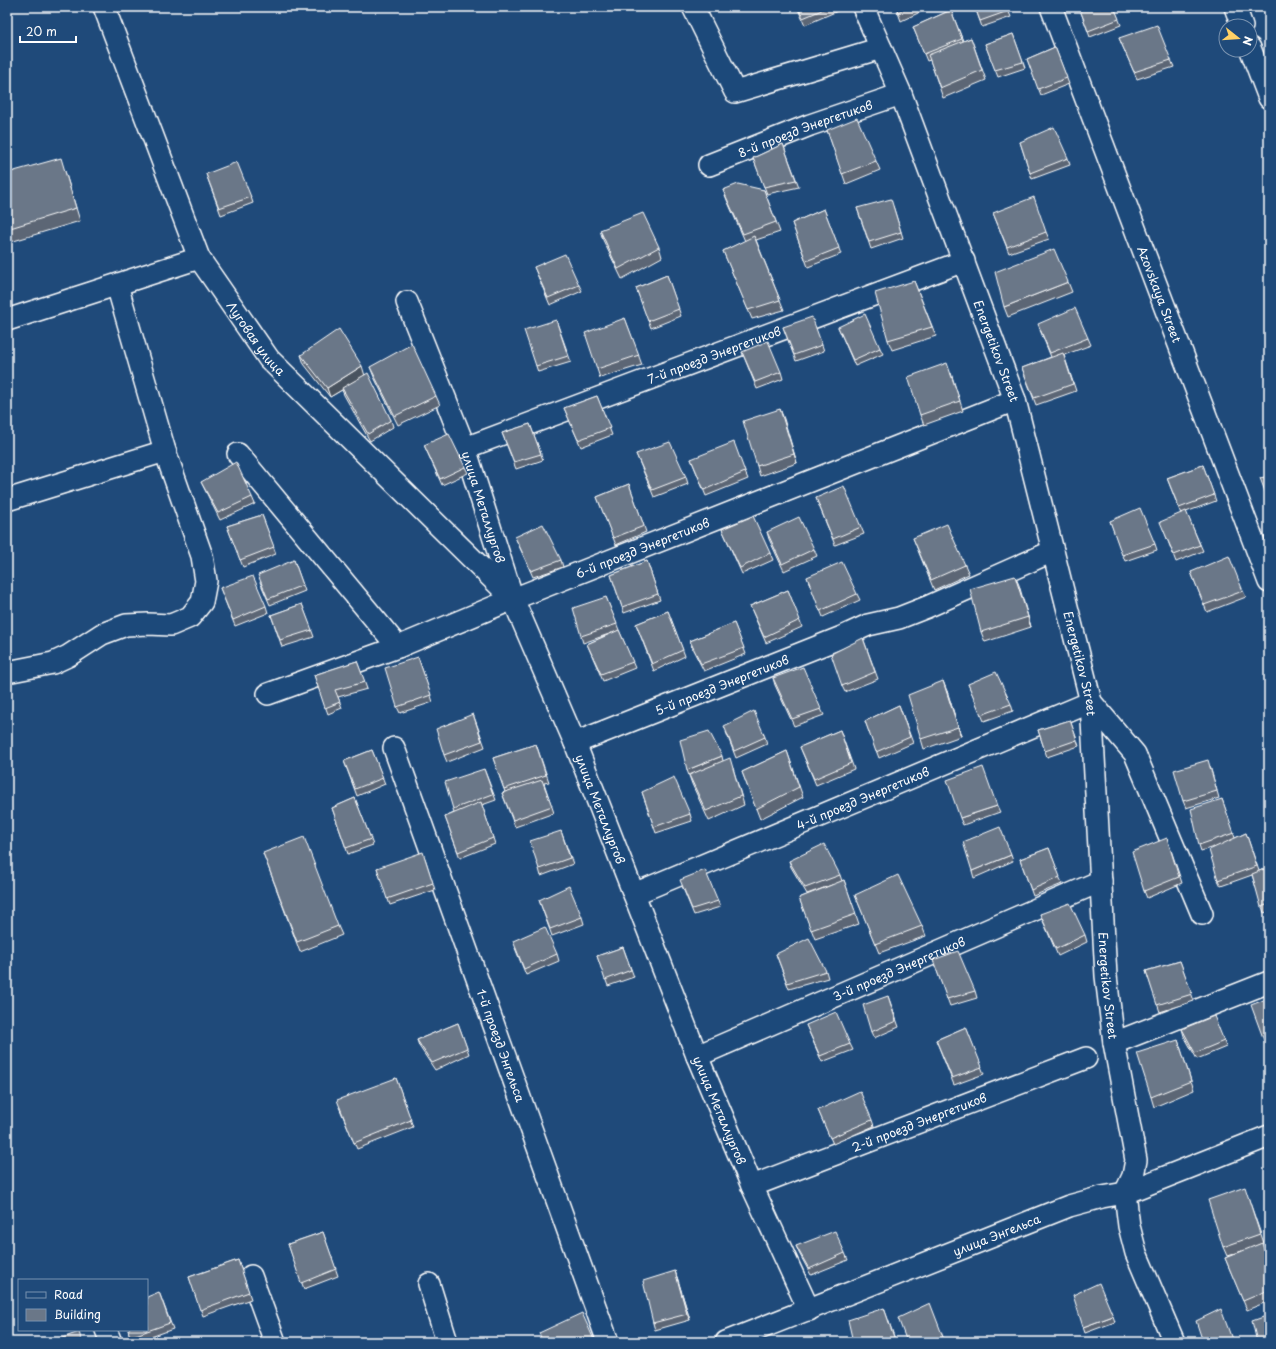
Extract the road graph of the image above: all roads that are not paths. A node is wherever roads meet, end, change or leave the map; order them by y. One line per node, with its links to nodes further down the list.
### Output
1 (104, 7): 12 (street, Луговая улица)
2 (693, 7): 7 (street)
3 (863, 7): 7 (street, Energetikov Street)
4 (1051, 7): 23 (street, Azovskaya Street)
5 (1234, 7): 6 (street)
6 (1239, 18)
7 (881, 48): 9 (street, Energetikov Street)
8 (1254, 58): 10 (street)
9 (901, 94): 11 (street, 8-й проезд Энергетиков); 13 (street, Energetikov Street)
10 (1269, 98)
11 (709, 164)
12 (199, 258): 14 (street); 24 (street, Луговая улица)
13 (964, 261): 17 (street, Energetikov Street); 18 (street, 7-й проезд Энергетиков)
14 (118, 285): 16 (street); 19 (street)
15 (407, 302): 18 (street, улица Металлургов)
16 (7, 320)
17 (1015, 400): 22 (street, Energetikov Street); 24 (street, 6-й проезд Энергетиков)
18 (465, 448): 24 (street, улица Металлургов)
19 (165, 451): 21 (street); 26 (street)
20 (238, 454): 25 (street)
21 (7, 500)
22 (1053, 551): 28 (street, Energetikov Street); 29 (street, 5-й проезд Энергетиков)
23 (1269, 582)
24 (514, 599): 25 (street, 6-й проезд Энергетиков); 29 (street, улица Металлургов)
25 (398, 647): 27 (street, 6-й проезд Энергетиков)
26 (7, 672)
27 (268, 694)
28 (1091, 702): 31 (street, Energetikov Street); 32 (street, 4-й проезд Энергетиков); 33 (street)
29 (575, 743): 32 (street, улица Металлургов)
30 (394, 748): 48 (street, 1-й проезд Энгельса)
31 (1101, 881): 35 (street, Energetikov Street); 36 (street, 3-й проезд Энергетиков)
32 (634, 894): 36 (street, улица Металлургов)
33 (1202, 914)
34 (1269, 982): 35 (street)
35 (1114, 1043): 40 (street, Energetikov Street)
36 (697, 1056): 39 (street, улица Металлургов)
37 (1086, 1058): 39 (street, 2-й проезд Энергетиков)
38 (1269, 1136): 40 (street, улица Энгельса)
39 (752, 1186): 43 (street, улица Металлургов)
40 (1126, 1193): 43 (street, улица Энгельса); 50 (street, Energetikov Street)
41 (251, 1276): 46 (street)
42 (428, 1284): 47 (street)
43 (809, 1310): 49 (street, улица Энгельса)
44 (106, 1331): 45 (street)
45 (110, 1342)
46 (275, 1342)
47 (447, 1342)
48 (608, 1342)
49 (726, 1342)
50 (1174, 1342)

